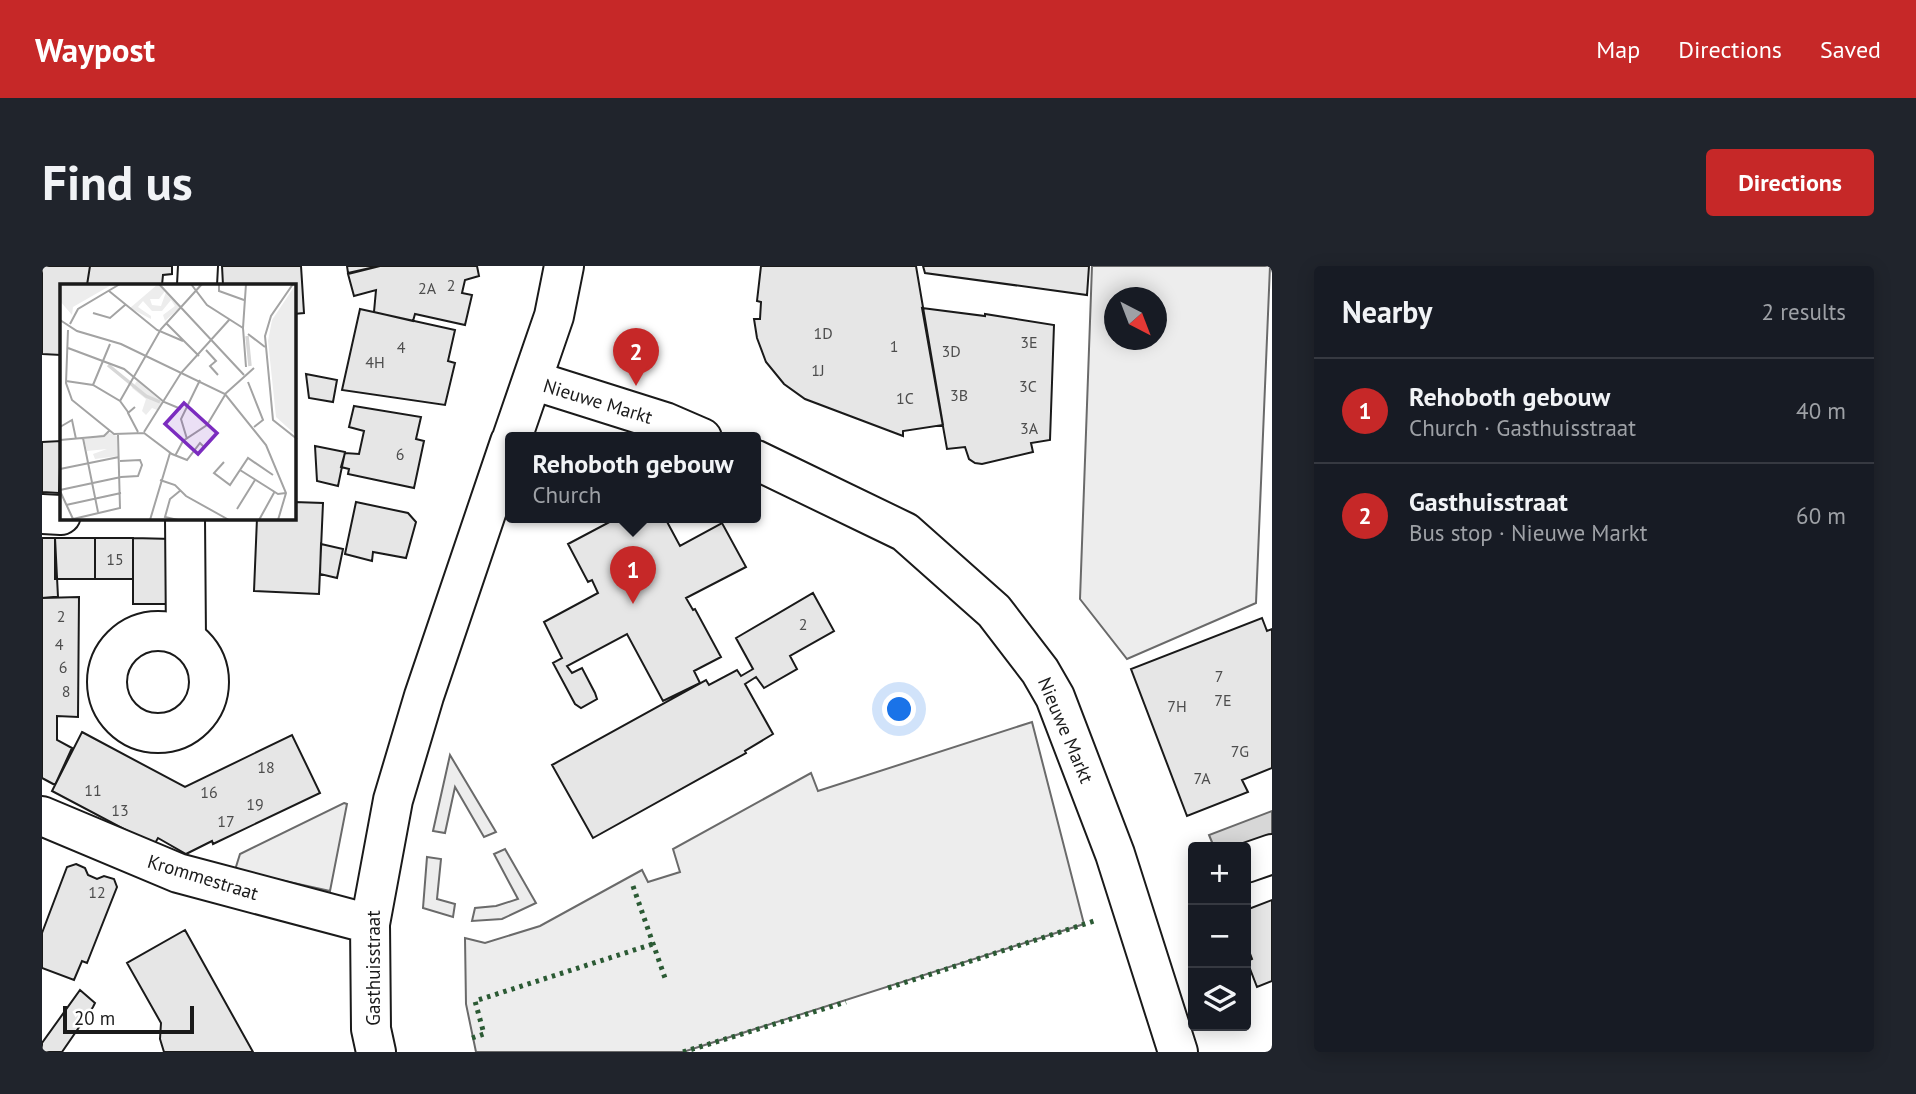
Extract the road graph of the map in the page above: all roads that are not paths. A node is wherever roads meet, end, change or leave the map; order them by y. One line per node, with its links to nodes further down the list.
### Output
1 (198, 266): 3 (street)
2 (564, 266): 4 (street, Gasthuisstraat)
3 (197, 284)
4 (532, 380): 5 (street, Gasthuisstraat); 6 (street, Nieuwe Markt)
5 (514, 432)
6 (688, 432)
7 (505, 458): 16 (street, Gasthuisstraat)
8 (761, 463): 18 (street, Nieuwe Markt)
9 (42, 514): 10 (street)
10 (60, 515)
11 (185, 520): 12 (street)
12 (186, 639)
13 (42, 816): 16 (street, Krommestraat)
14 (1272, 854): 15 (street)
15 (1251, 861)
16 (370, 924): 17 (street, Gasthuisstraat)
17 (376, 1052)
18 (1178, 1052)

